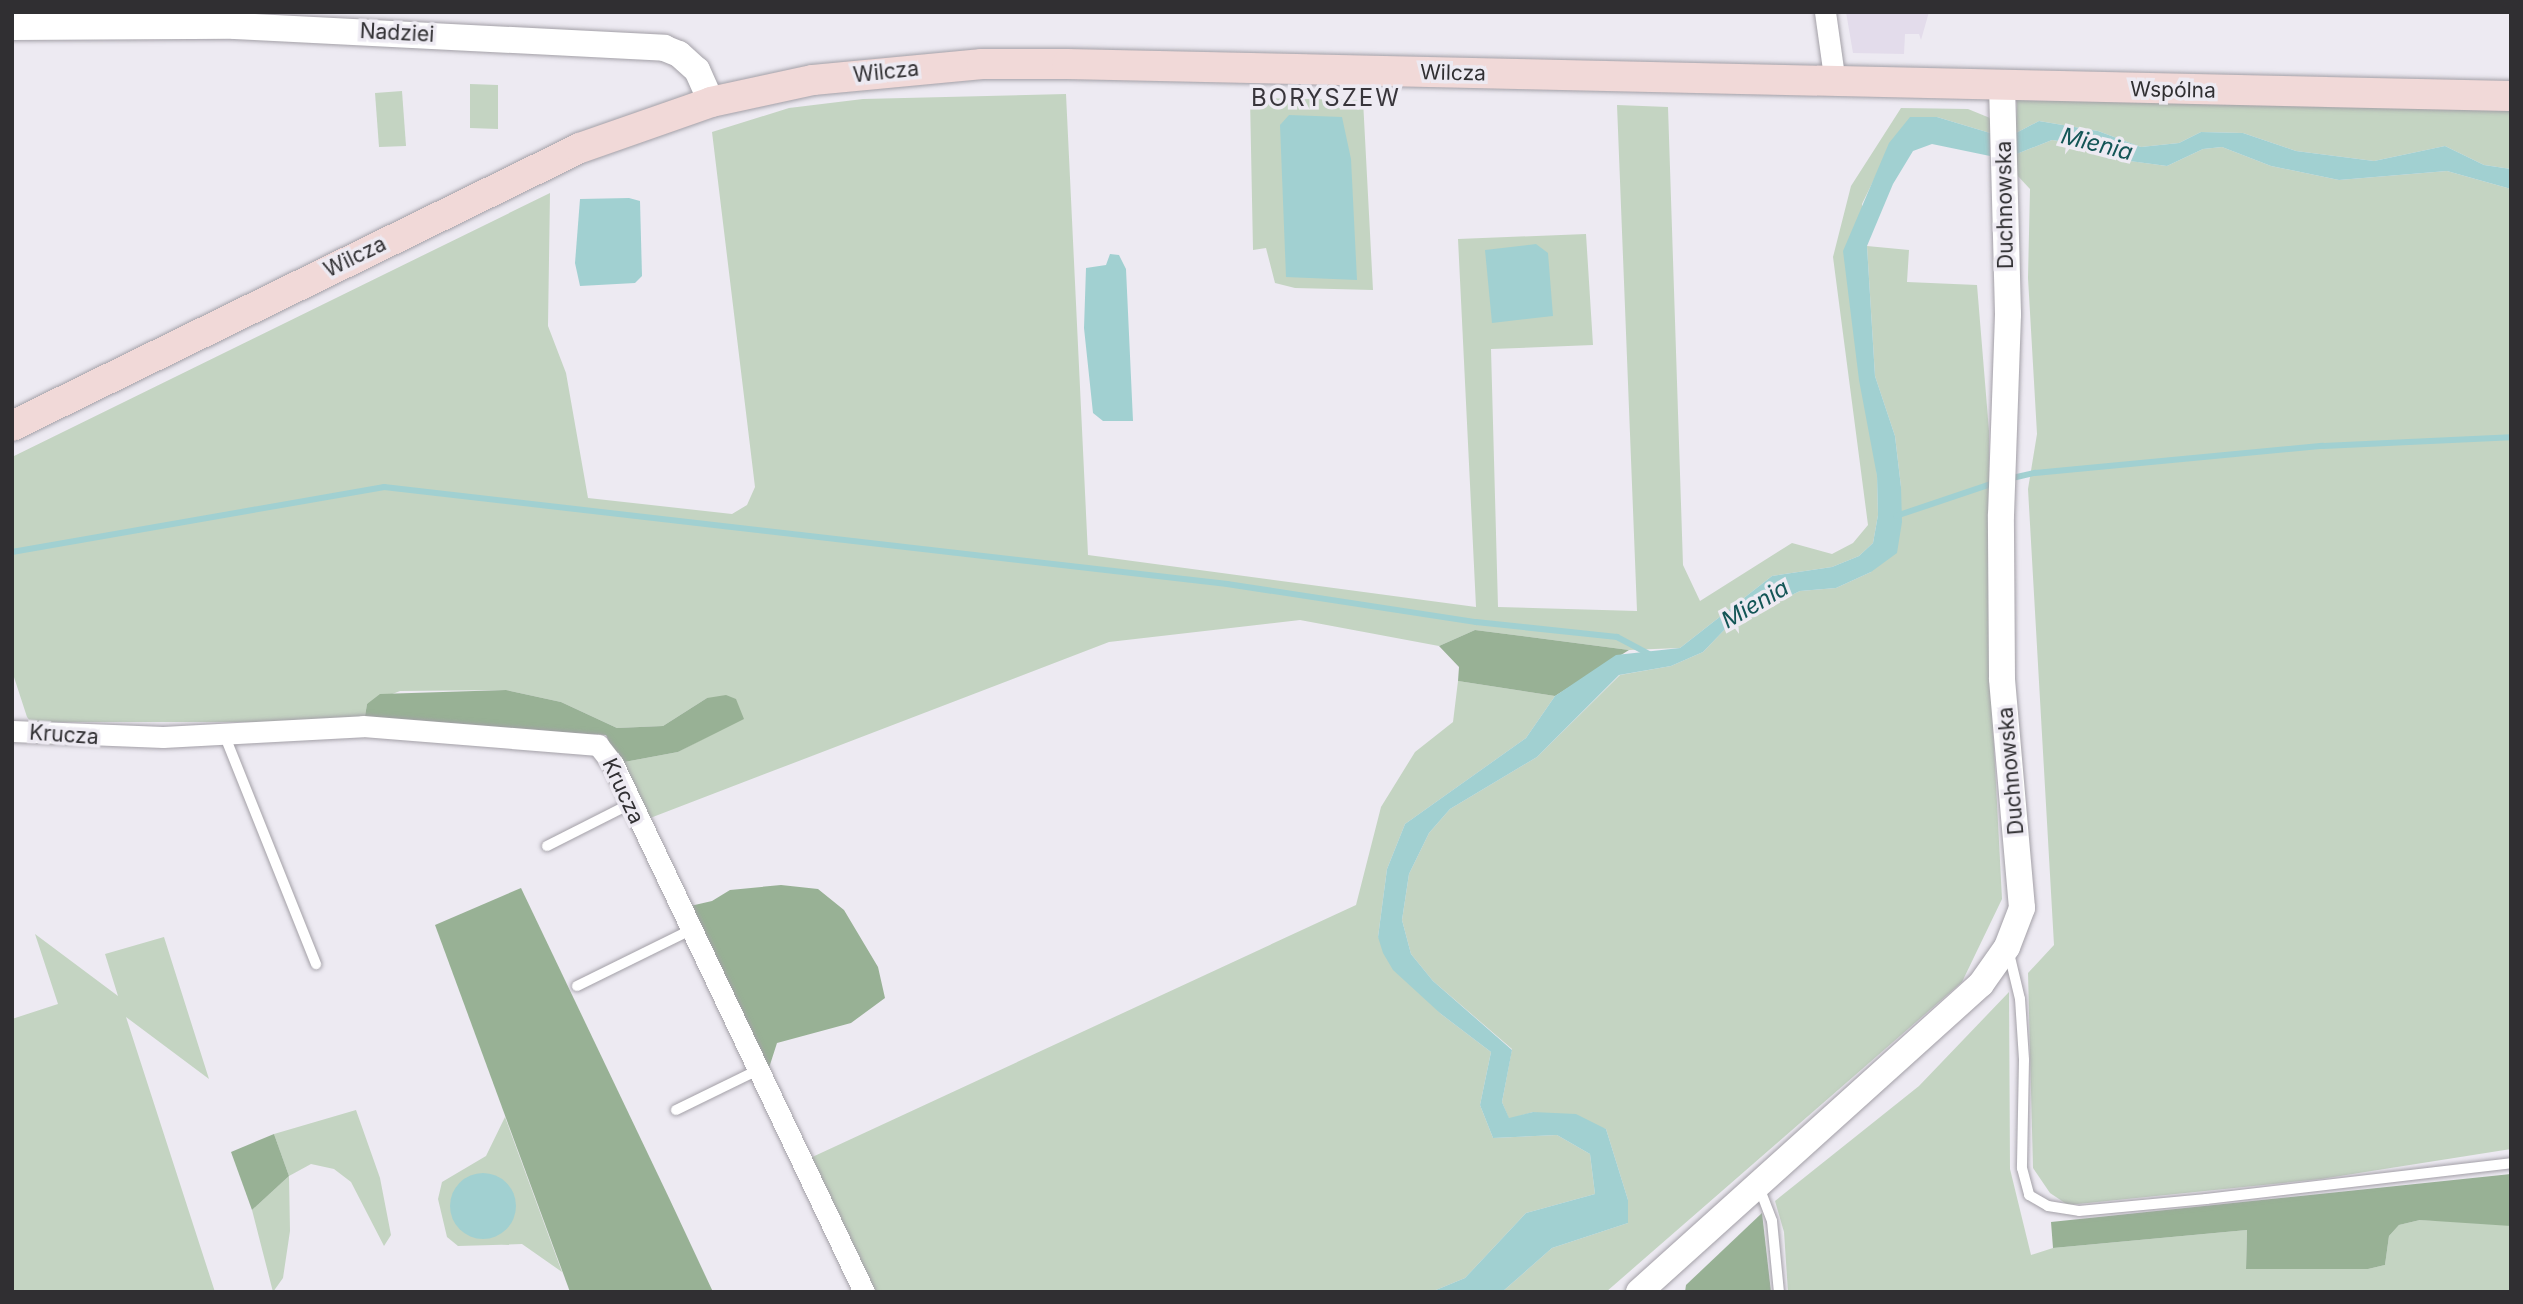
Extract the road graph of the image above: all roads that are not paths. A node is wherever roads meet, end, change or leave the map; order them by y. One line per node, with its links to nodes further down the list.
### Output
1 (1825, 12): 3 (street)
2 (12, 27): 6 (street, Nadziei)
3 (1835, 83): 4 (main road, Wspólna); 6 (main road, Wilcza)
4 (2002, 86): 5 (main road, Wspólna); 13 (street, Duchnowska)
5 (2511, 96)
6 (711, 103): 7 (main road, Wilcza)
7 (12, 426)
8 (12, 731): 9 (street, Krucza)
9 (224, 734): 10 (street, Krucza); 14 (lane)
10 (629, 804): 11 (lane); 12 (street, Krucza)
11 (547, 846)
12 (690, 931): 15 (lane); 16 (street, Krucza)
13 (2007, 947): 18 (lane); 19 (street, Duchnowska)
14 (316, 964)
15 (577, 986)
16 (756, 1071): 17 (lane); 20 (street, Krucza)
17 (676, 1110)
18 (2511, 1163)
19 (1759, 1187): 21 (street, Duchnowska); 22 (lane)
20 (864, 1292)
21 (1639, 1292)
22 (1779, 1292)

